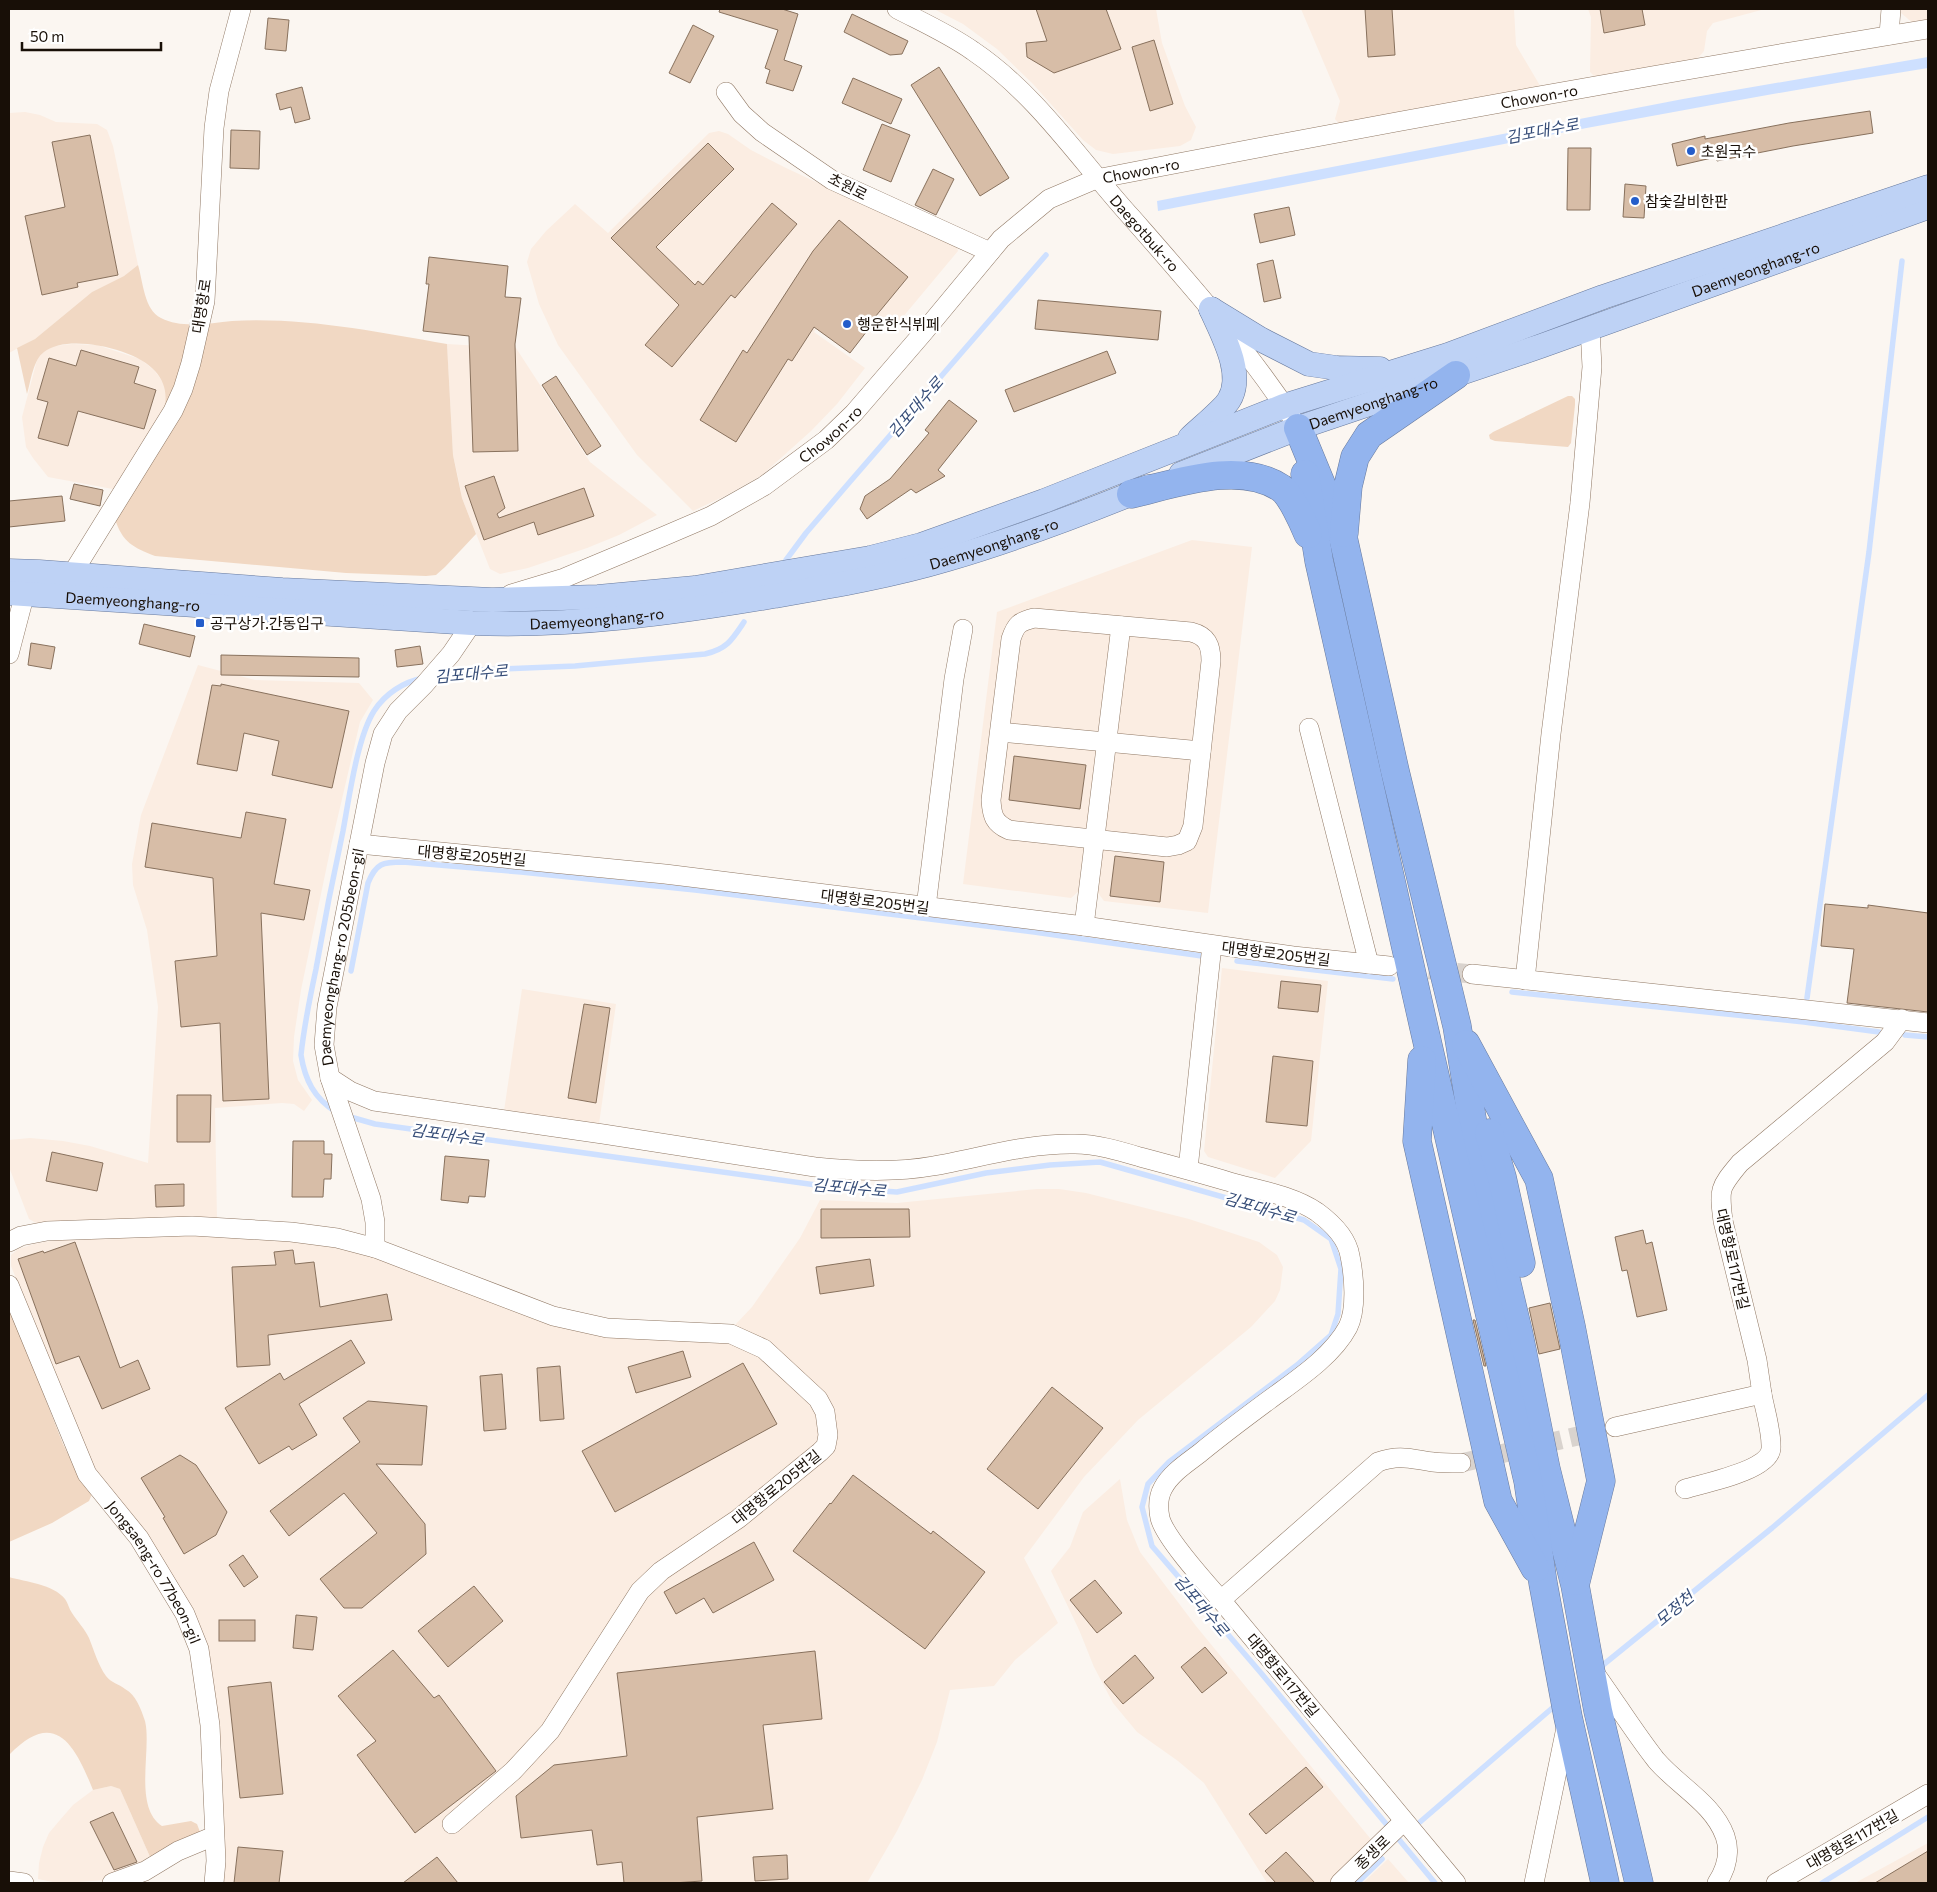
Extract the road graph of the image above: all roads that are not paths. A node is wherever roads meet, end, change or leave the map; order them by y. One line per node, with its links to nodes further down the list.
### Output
1 (241, 9): 21 (street, 대명항로)
2 (897, 9): 7 (street, Daegotbuk-ro)
3 (1891, 9): 5 (street)
4 (1928, 29): 5 (street, Chowon-ro)
5 (1889, 35): 7 (street, Chowon-ro)
6 (726, 92): 10 (street, 초원로)
7 (1096, 179): 10 (street, Chowon-ro); 11 (street, Daegotbuk-ro)
8 (1928, 187): 13 (main road, Daemyeonghang-ro)
9 (1928, 207): 12 (main road, Daemyeonghang-ro)
10 (990, 252): 19 (street, Chowon-ro)
11 (1211, 309): 13 (main road); 14 (street, Daegotbuk-ro); 15 (main road)
12 (1590, 328): 13 (main road, Daemyeonghang-ro); 41 (street)
13 (1452, 365): 14 (main road, Daemyeonghang-ro); 17 (highway)
14 (1291, 417): 15 (main road, Daemyeonghang-ro); 16 (main road, Daemyeonghang-ro); 17 (highway); 18 (highway)
15 (1181, 445): 23 (main road, Daemyeonghang-ro)
16 (1131, 494): 18 (highway); 25 (main road, Daemyeonghang-ro)
17 (1344, 537): 44 (highway)
18 (1319, 561): 57 (highway)
19 (602, 562): 23 (street); 24 (street, Chowon-ro)
20 (9, 572): 21 (main road, Daemyeonghang-ro)
21 (72, 574): 24 (main road, Daemyeonghang-ro)
22 (17, 593): 25 (main road, Daemyeonghang-ro); 28 (street)
23 (598, 597): 24 (main road, Daemyeonghang-ro)
24 (492, 600)
25 (472, 623): 34 (street, Daemyeonghang-ro 205beon-gil)
26 (1121, 626): 30 (street); 31 (street); 32 (street)
27 (963, 630): 35 (street)
28 (9, 654)
29 (1309, 728): 38 (street)
30 (1000, 732): 31 (street); 33 (street)
31 (1107, 742): 32 (street); 33 (street)
32 (1201, 751): 33 (street)
33 (1096, 839): 36 (street)
34 (359, 844): 35 (street, 대명항로205번길); 45 (street, Daemyeonghang-ro 205beon-gil)
35 (926, 907): 36 (street, 대명항로205번길)
36 (1084, 926): 37 (street, 대명항로205번길)
37 (1212, 945): 38 (street, 대명항로205번길); 46 (street)
38 (1369, 964): 39 (street, 대명항로205번길)
39 (1389, 966)
40 (1472, 974): 41 (street)
41 (1525, 980): 42 (street)
42 (1902, 1019): 43 (street); 50 (street, 대명항로117번길)
43 (1928, 1023)
44 (1457, 1026): 54 (highway); 54 (highway)
45 (330, 1078): 46 (street); 48 (street, Daemyeonghang-ro 205beon-gil)
46 (1188, 1169): 55 (street, 대명항로117번길)
47 (9, 1242): 48 (street)
48 (375, 1248): 60 (street, 대명항로205번길)
49 (9, 1284): 61 (street, Jongsaeng-ro 77beon-gil)
50 (1762, 1394): 51 (street); 53 (street, 대명항로117번길)
51 (1614, 1428)
52 (1461, 1463): 55 (street)
53 (1685, 1489)
54 (1577, 1594): 56 (highway)
55 (1221, 1600): 59 (street, 대명항로117번길)
56 (1606, 1706): 70 (highway); 71 (street)
57 (1567, 1736): 68 (street); 69 (highway)
58 (1928, 1794): 72 (street, 대명항로117번길)
59 (1404, 1821): 66 (street, 종생로); 67 (street, 대명항로117번길)
60 (452, 1824)
61 (214, 1836): 64 (street); 65 (street, Jongsaeng-ro 77beon-gil)
62 (9, 1881): 63 (street)
63 (24, 1883)
64 (112, 1883)
65 (214, 1883)
66 (1340, 1883)
67 (1456, 1883)
68 (1534, 1883)
69 (1605, 1883)
70 (1639, 1883)
71 (1717, 1883)
72 (1776, 1883)

